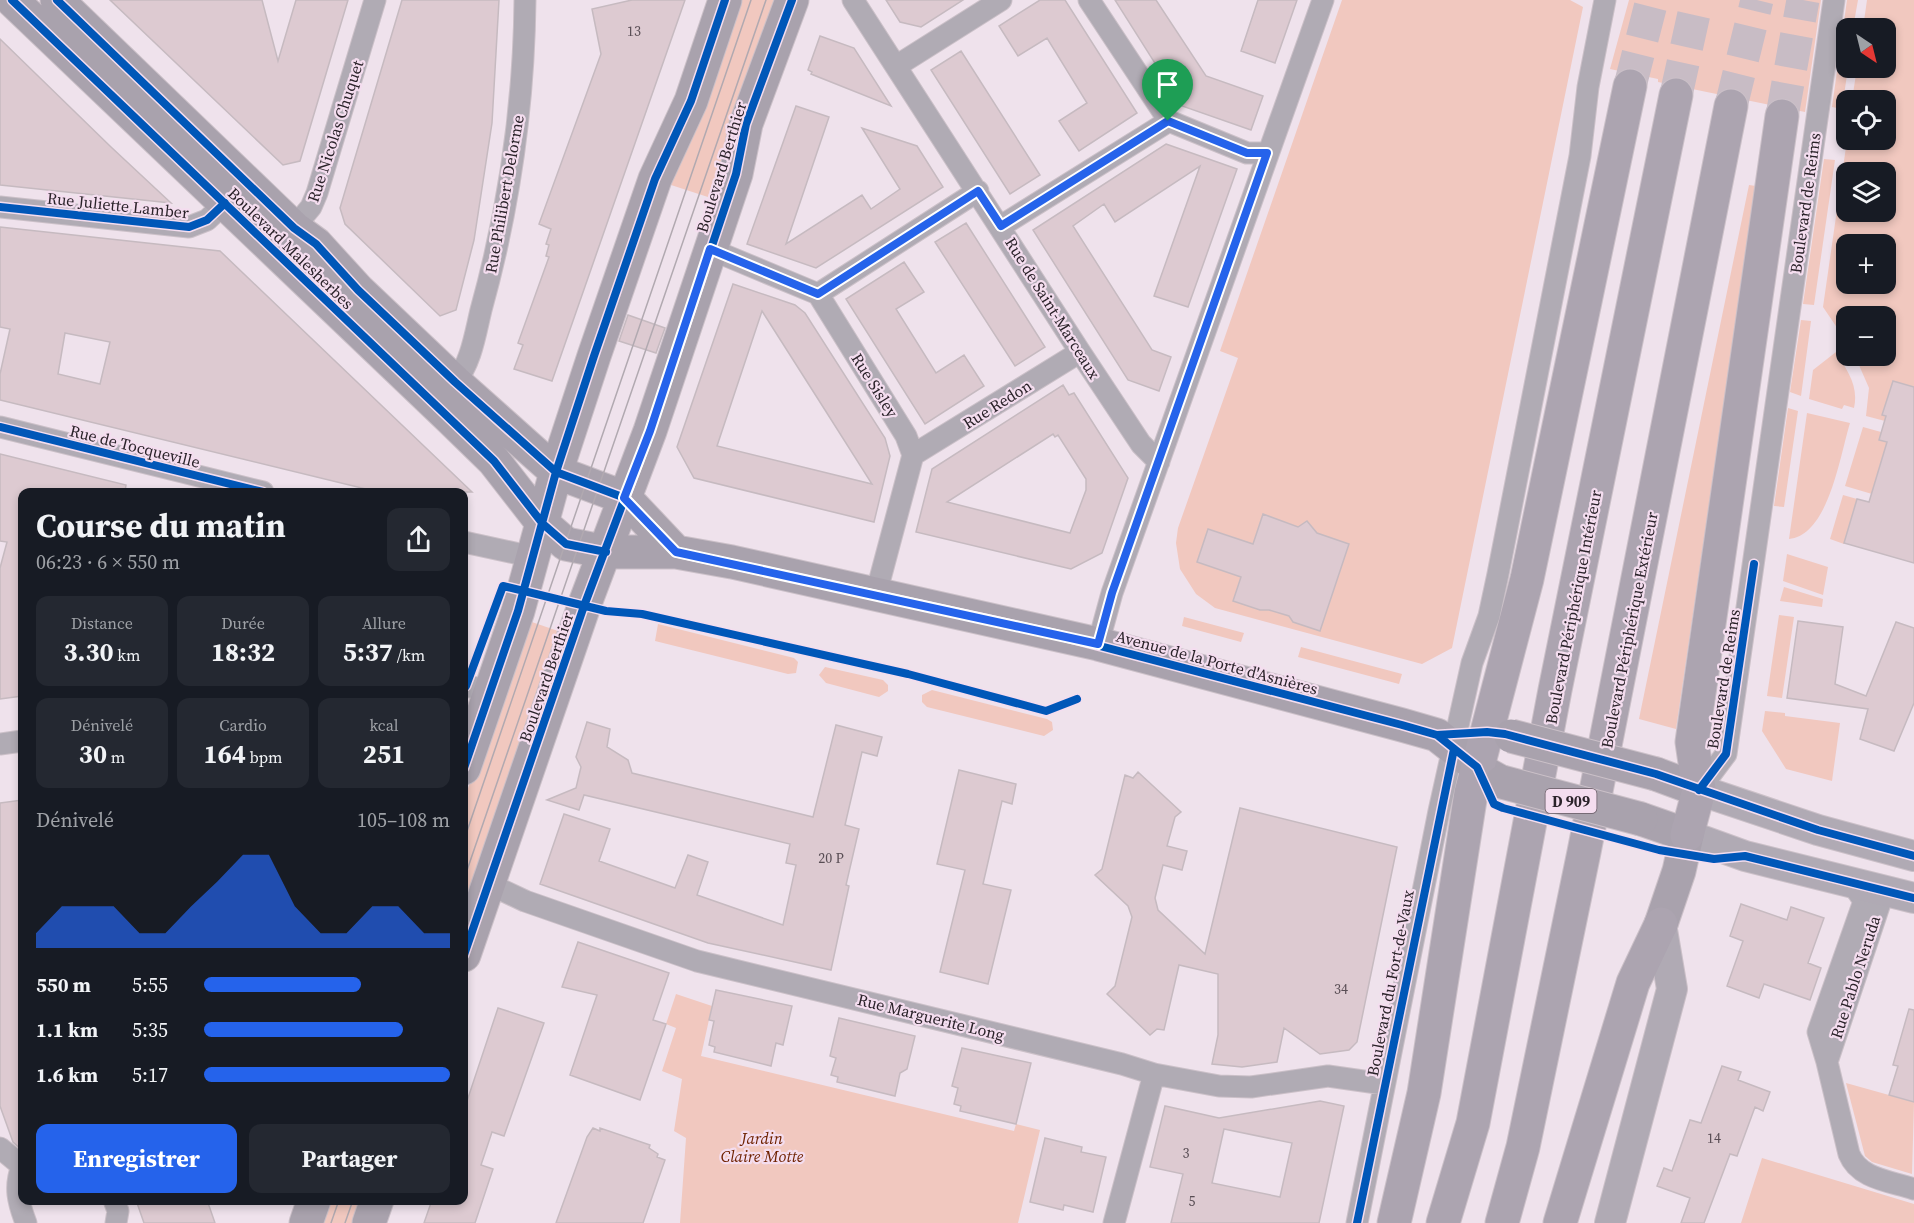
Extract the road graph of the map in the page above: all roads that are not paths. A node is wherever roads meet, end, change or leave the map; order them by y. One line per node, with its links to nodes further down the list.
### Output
1 (12, 0): 21 (main road, Boulevard Malesherbes)
2 (57, 0): 24 (main road, Boulevard Malesherbes)
3 (375, 0): 24 (street, Rue Nicolas Chuquet)
4 (525, 0): 28 (street, Rue Philibert Delorme)
5 (725, 0): 32 (main road)
6 (792, 0): 25 (main road, Boulevard Berthier)
7 (853, 0): 13 (street, Rue de Saint-Marceaux)
8 (1000, 0): 13 (street)
9 (1089, 0): 18 (street)
10 (1323, 0): 19 (street)
11 (1605, 0): 46 (street)
12 (1834, 0): 47 (street, Boulevard de Reims)
13 (898, 65): 20 (street, Rue de Saint-Marceaux)
14 (1630, 86): 46 (highway)
15 (1676, 95): 75 (highway, Boulevard Périphérique Intérieur)
16 (1731, 106): 76 (highway, Boulevard Périphérique Extérieur)
17 (1782, 116): 47 (highway)
18 (1168, 121): 19 (street); 23 (street)
19 (1267, 153): 31 (street)
20 (978, 191): 23 (street, Rue de Saint-Marceaux); 26 (street)
21 (225, 203): 22 (street, Rue Juliette Lamber); 24 (main road, Boulevard Malesherbes)
22 (0, 207)
23 (1001, 226): 27 (street, Rue de Saint-Marceaux)
24 (284, 239): 28 (main road, Boulevard Malesherbes); 35 (main road, Boulevard Malesherbes)
25 (710, 249): 26 (street); 34 (main road, Boulevard Berthier)
26 (818, 294): 30 (street, Rue Sisley)
27 (1080, 352): 30 (street, Rue Redon); 31 (street, Rue de Saint-Marceaux)
28 (455, 382): 32 (main road, Boulevard Malesherbes)
29 (0, 427): 33 (street, Rue de Tocqueville)
30 (913, 455): 40 (street)
31 (1159, 462): 41 (street)
32 (556, 472): 34 (main road); 35 (main road)
33 (247, 488)
34 (624, 498): 37 (main road, Boulevard Berthier); 38 (main road)
35 (543, 524): 37 (main road, Boulevard Malesherbes); 39 (main road)
36 (468, 543): 39 (street)
37 (606, 552): 38 (main road, Avenue de la Porte d'Asnières); 51 (main road, Boulevard Berthier)
38 (676, 552): 40 (main road, Avenue de la Porte d'Asnières)
39 (533, 557): 42 (main road)
40 (876, 594): 41 (main road, Avenue de la Porte d'Asnières)
41 (1098, 644): 46 (main road, Avenue de la Porte d'Asnières)
42 (477, 688): 44 (main road)
43 (18, 742): 45 (street)
44 (468, 743)
45 (0, 744)
46 (1475, 748): 47 (main road, Avenue de la Porte d'Asnières, bridge); 48 (main road, Avenue de la Porte d'Asnières / D 909, bridge); 58 (street, Boulevard du Fort-de-Vaux); 74 (highway)
47 (1699, 790): 48 (highway); 49 (main road, Avenue de la Porte d'Asnières)
48 (1687, 835): 50 (main road, Avenue de la Porte d'Asnières / D 909); 54 (main road)
49 (1914, 856)
50 (1851, 882): 52 (main road, Avenue de la Porte d'Asnières / D 909); 56 (street, Rue Pablo Neruda)
51 (489, 884): 55 (main road, Boulevard Berthier); 57 (street, Rue Marguerite Long)
52 (1884, 891): 53 (main road, D 909); 56 (street, Rue Pablo Neruda)
53 (1914, 898)
54 (1661, 924): 77 (highway); 78 (main road)
55 (468, 944)
56 (1827, 1062): 62 (street, Rue Pablo Neruda)
57 (1154, 1074): 58 (street, Rue Marguerite Long); 72 (street)
58 (1384, 1084): 73 (street, Boulevard du Fort-de-Vaux)
59 (0, 1148): 60 (street)
60 (18, 1163)
61 (18, 1177): 63 (street)
62 (1914, 1189)
63 (18, 1202)
64 (19, 1205): 68 (street)
65 (116, 1205): 69 (street)
66 (312, 1205): 70 (main road)
67 (375, 1205): 71 (main road)
68 (26, 1223)
69 (116, 1223)
70 (306, 1223)
71 (369, 1223)
72 (1114, 1223)
73 (1358, 1223)
74 (1394, 1223)
75 (1443, 1223)
76 (1502, 1223)
77 (1560, 1223)
78 (1610, 1223)

